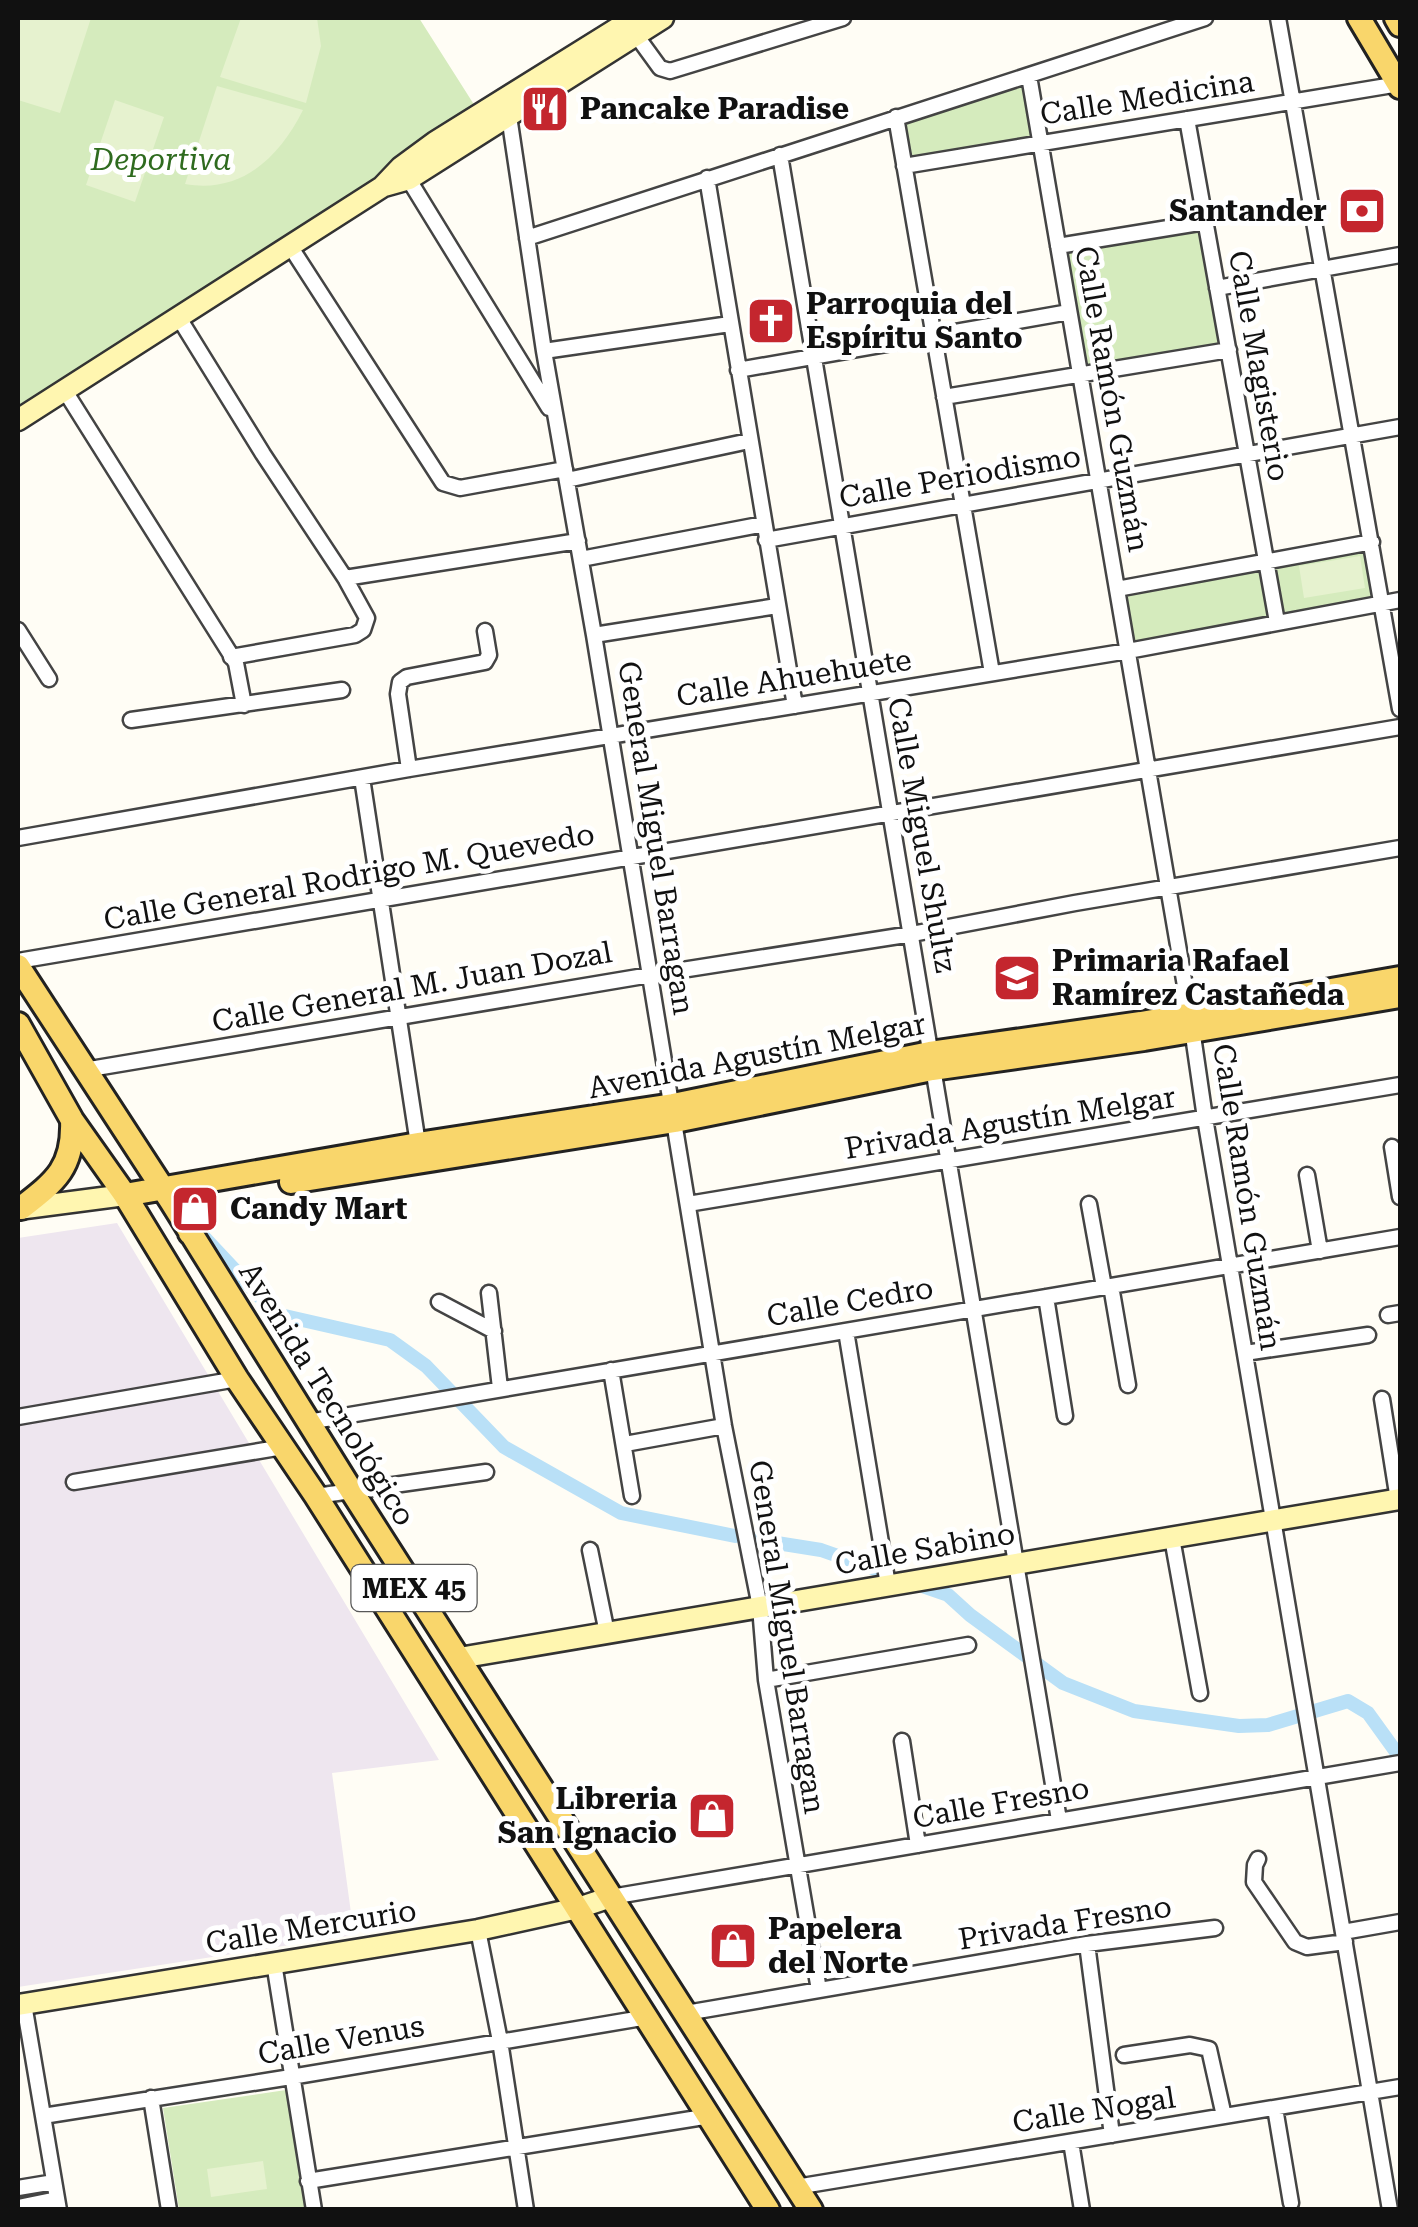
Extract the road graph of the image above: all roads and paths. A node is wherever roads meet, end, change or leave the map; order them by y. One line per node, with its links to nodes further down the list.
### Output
1 (663, 18): 8 (main road)
2 (843, 18): 8 (street)
3 (1204, 18): 9 (street)
4 (1278, 18): 11 (street)
5 (1359, 18): 10 (main road)
6 (1396, 18): 7 (main road)
7 (1400, 25)
8 (635, 26): 12 (main road); 18 (main road)
9 (1028, 76): 13 (street); 15 (street, Calle Ramón Guzmán)
10 (1400, 85): 11 (street, Calle Medicina)
11 (1293, 102): 14 (street, Calle Medicina); 25 (street)
12 (509, 116): 18 (main road); 21 (street, General Miguel Barragan)
13 (896, 117): 16 (street); 17 (street)
14 (1187, 119): 15 (street, Calle Medicina); 20 (street, Calle Magisterio)
15 (1040, 143): 17 (street, Calle Medicina); 23 (street, Calle Ramón Guzmán)
16 (780, 155): 19 (street); 33 (street, Calle Miguel Shultz)
17 (904, 166): 30 (street)
18 (405, 173): 22 (main road); 38 (street)
19 (707, 178): 21 (street); 29 (street)
20 (1205, 222): 23 (street); 26 (street, Calle Magisterio)
21 (527, 238): 32 (street, General Miguel Barragan)
22 (290, 246): 28 (main road); 44 (street)
23 (1058, 246): 27 (street, Calle Ramón Guzmán)
24 (1400, 255): 25 (street)
25 (1323, 269): 26 (street); 41 (street)
26 (1217, 288): 31 (street, Calle Magisterio)
27 (1069, 312): 30 (street); 35 (street, Calle Ramón Guzmán)
28 (179, 318): 36 (main road); 53 (street)
29 (730, 324): 32 (street); 34 (street)
30 (934, 336): 33 (street); 37 (street)
31 (1229, 350): 35 (street); 43 (street, Calle Magisterio)
32 (544, 351): 38 (street, General Miguel Barragan)
33 (814, 356): 34 (street); 47 (street, Calle Miguel Shultz)
34 (738, 370): 42 (street)
35 (1079, 375): 37 (street); 45 (street, Calle Ramón Guzmán)
36 (65, 391): 39 (main road); 63 (street)
37 (944, 398): 46 (street)
38 (555, 417): 44 (street, General Miguel Barragan)
39 (18, 420)
40 (1400, 427): 41 (street, Calle Periodismo)
41 (1354, 435): 43 (street, Calle Periodismo); 50 (street)
42 (749, 442): 44 (street); 48 (street)
43 (1248, 454): 45 (street, Calle Periodismo); 52 (street, Calle Magisterio)
44 (566, 474): 49 (street, General Miguel Barragan)
45 (1098, 480): 46 (street, Calle Periodismo); 54 (street, Calle Ramón Guzmán)
46 (963, 505): 47 (street, Calle Periodismo); 64 (street)
47 (842, 526): 48 (street, Calle Periodismo); 67 (street, Calle Miguel Shultz)
48 (765, 532): 51 (street, Calle Periodismo); 57 (street)
49 (578, 541): 51 (street, General Miguel Barragan); 53 (street)
50 (1372, 542): 52 (street); 56 (street)
51 (581, 559): 61 (street, General Miguel Barragan)
52 (1266, 561): 54 (street); 58 (street, Calle Magisterio)
53 (344, 578): 63 (street)
54 (1117, 588): 62 (street, Calle Ramón Guzmán)
55 (1400, 600): 56 (street, Calle Ahuehuete)
56 (1383, 604): 58 (street, Calle Ahuehuete); 70 (street)
57 (777, 606): 61 (street); 69 (street)
58 (1277, 622): 62 (street, Calle Ahuehuete)
59 (18, 630): 65 (street)
60 (485, 630): 74 (street)
61 (594, 634): 73 (street, General Miguel Barragan)
62 (1128, 650): 64 (street, Calle Ahuehuete); 75 (street, Calle Ramón Guzmán)
63 (231, 656): 68 (street)
64 (992, 673): 67 (street, Calle Ahuehuete)
65 (49, 678)
66 (342, 690): 68 (street)
67 (870, 694): 69 (street, Calle Ahuehuete); 77 (street, Calle Miguel Shultz)
68 (244, 705): 71 (street)
69 (795, 706): 73 (street, Calle Ahuehuete)
70 (1400, 709)
71 (131, 720)
72 (1400, 727): 75 (street, Calle General Rodrigo M. Quevedo)
73 (611, 736): 74 (street, Calle Ahuehuete); 80 (street, General Miguel Barragan)
74 (410, 769): 76 (street, Calle Ahuehuete)
75 (1148, 769): 77 (street, Calle General Rodrigo M. Quevedo); 81 (street, Calle Ramón Guzmán)
76 (362, 778): 78 (street, Calle Ahuehuete); 82 (street)
77 (890, 813): 80 (street, Calle General Rodrigo M. Quevedo); 83 (street, Calle Miguel Shultz)
78 (18, 838)
79 (1400, 848): 81 (street, Calle General M. Juan Dozal)
80 (631, 857): 82 (street, Calle General Rodrigo M. Quevedo); 85 (street, General Miguel Barragan)
81 (1166, 888): 83 (street, Calle General M. Juan Dozal); 89 (street, Calle Ramón Guzmán)
82 (380, 900): 84 (street, Calle General Rodrigo M. Quevedo); 88 (street)
83 (912, 934): 85 (street, Calle General M. Juan Dozal); 91 (street, Calle Miguel Shultz)
84 (18, 964): 92 (main road, Avenida Tecnológico / MEX 45)
85 (650, 975): 88 (street, Calle General M. Juan Dozal); 94 (street, General Miguel Barragan)
86 (1400, 978): 89 (main road, Avenida Agustín Melgar)
87 (1400, 996): 89 (main road, Avenida Agustín Melgar)
88 (398, 1018): 92 (street, Calle General M. Juan Dozal); 97 (street)
89 (1191, 1023): 91 (main road, Avenida Agustín Melgar); 95 (street, Calle Ramón Guzmán)
90 (18, 1024): 96 (main road, MEX 45)
91 (931, 1061): 94 (main road, Avenida Agustín Melgar); 99 (street, Calle Miguel Shultz)
92 (84, 1070): 102 (main road, Avenida Tecnológico / MEX 45)
93 (1400, 1085): 95 (street, Privada Agustín Melgar)
94 (674, 1113): 97 (main road, Avenida Agustín Melgar); 103 (main road, Avenida Agustín Melgar); 105 (street, General Miguel Barragan)
95 (1205, 1118): 99 (street, Privada Agustín Melgar); 111 (street, Calle Ramón Guzmán)
96 (72, 1120): 101 (main road, MEX 45); 107 (main road)
97 (418, 1144): 102 (main road, Avenida Agustín Melgar)
98 (1392, 1147): 104 (street)
99 (948, 1161): 105 (street, Privada Agustín Melgar); 116 (street, Calle Miguel Shultz)
100 (1306, 1175): 110 (street)
101 (125, 1195): 102 (main road, Avenida Agustín Melgar); 107 (main road, Avenida Agustín Melgar); 123 (main road, MEX 45)
102 (167, 1195): 103 (main road, Avenida Agustín Melgar); 108 (main road, Avenida Tecnológico / MEX 45)
103 (204, 1196): 108 (main road)
104 (1400, 1197)
105 (688, 1204): 120 (street, General Miguel Barragan)
106 (1089, 1204): 112 (street)
107 (19, 1208)
108 (190, 1233): 129 (main road, Avenida Tecnológico / MEX 45)
109 (1400, 1237): 110 (street, Calle Cedro)
110 (1320, 1251): 111 (street, Calle Cedro)
111 (1230, 1266): 112 (street, Calle Cedro); 121 (street, Calle Ramón Guzmán)
112 (1108, 1286): 114 (street, Calle Cedro); 124 (street)
113 (489, 1293): 117 (street)
114 (1046, 1297): 116 (street, Calle Cedro); 127 (street)
115 (439, 1302): 117 (street)
116 (973, 1309): 118 (street, Calle Cedro); 142 (street, Calle Miguel Shultz)
117 (494, 1330): 125 (street)
118 (846, 1331): 120 (street, Calle Cedro); 143 (street)
119 (1368, 1335): 121 (street)
120 (712, 1353): 122 (street, Calle Cedro); 130 (street, General Miguel Barragan)
121 (1245, 1353): 139 (street, Calle Ramón Guzmán)
122 (611, 1370): 125 (street, Calle Cedro); 131 (street)
123 (236, 1379): 128 (street); 132 (main road, MEX 45)
124 (1128, 1385)
125 (500, 1388): 129 (street, Calle Cedro)
126 (1382, 1399): 138 (street)
127 (1065, 1416)
128 (18, 1417)
129 (308, 1422): 135 (main road, Avenida Tecnológico / MEX 45)
130 (724, 1426): 131 (street); 144 (street, General Miguel Barragan)
131 (624, 1444): 137 (street)
132 (283, 1446): 134 (street); 136 (main road, MEX 45)
133 (486, 1472): 135 (street)
134 (74, 1482)
135 (351, 1490): 136 (street); 147 (main road, Avenida Tecnológico / MEX 45)
136 (316, 1496): 158 (main road, MEX 45)
137 (632, 1496)
138 (1399, 1500): 139 (main road, Calle Sabino)
139 (1274, 1521): 140 (main road, Calle Sabino); 152 (street, Calle Ramón Guzmán)
140 (1172, 1538): 142 (main road, Calle Sabino); 149 (street)
141 (590, 1550): 145 (street)
142 (1016, 1564): 143 (main road, Calle Sabino); 153 (street, Calle Miguel Shultz)
143 (888, 1586): 144 (main road, Calle Sabino)
144 (760, 1606): 145 (main road, Calle Sabino); 148 (street, General Miguel Barragan)
145 (607, 1634): 147 (main road, Calle Sabino)
146 (968, 1645): 148 (street)
147 (459, 1658): 157 (main road, Avenida Tecnológico / MEX 45)
148 (766, 1680): 156 (street, General Miguel Barragan)
149 (1200, 1693)
150 (902, 1741): 154 (street)
151 (1400, 1763): 152 (street, Calle Fresno)
152 (1317, 1778): 153 (street, Calle Fresno); 162 (street, Calle Ramón Guzmán)
153 (1059, 1820): 154 (street, Calle Fresno)
154 (918, 1845): 156 (street, Calle Fresno)
155 (1258, 1859): 162 (street)
156 (796, 1864): 157 (street, Calle Fresno); 165 (street, General Miguel Barragan)
157 (611, 1896): 158 (main road, Calle Mercurio); 167 (main road, Avenida Tecnológico / MEX 45)
158 (578, 1908): 161 (main road, Calle Mercurio); 168 (main road, MEX 45)
159 (1400, 1922): 162 (street)
160 (1215, 1928): 163 (street, Privada Fresno)
161 (478, 1930): 164 (main road, Calle Mercurio); 169 (street)
162 (1344, 1937): 173 (street, Calle Ramón Guzmán)
163 (1087, 1944): 165 (street, Privada Fresno); 179 (street)
164 (274, 1963): 166 (main road, Calle Mercurio); 171 (street)
165 (819, 1990): 167 (street, Privada Fresno)
166 (21, 2004): 176 (street)
167 (686, 2013): 184 (main road, Avenida Tecnológico / MEX 45)
168 (648, 2017): 169 (street, Calle Venus); 177 (main road, MEX 45)
169 (500, 2041): 171 (street, Calle Venus); 181 (street)
170 (1124, 2055): 178 (street)
171 (292, 2077): 174 (street, Calle Venus); 183 (street)
172 (1400, 2087): 173 (street, Calle Nogal)
173 (1370, 2092): 175 (street, Calle Nogal); 195 (street, Calle Ramón Guzmán)
174 (151, 2098): 176 (street, Calle Venus); 189 (street)
175 (1275, 2108): 178 (street, Calle Nogal); 186 (street)
176 (43, 2116): 182 (street)
177 (710, 2116): 181 (street); 192 (main road, MEX 45)
178 (1224, 2116): 179 (street, Calle Nogal)
179 (1112, 2135): 180 (street, Calle Nogal)
180 (1071, 2142): 184 (street, Calle Nogal); 194 (street)
181 (516, 2148): 183 (street); 191 (street)
182 (54, 2182): 185 (street); 187 (street)
183 (308, 2182): 190 (street)
184 (796, 2187): 193 (main road, Avenida Tecnológico / MEX 45)
185 (18, 2188)
186 (1291, 2202)
187 (58, 2204): 188 (street)
188 (18, 2207)
189 (169, 2210)
190 (314, 2210)
191 (526, 2210)
192 (768, 2210)
193 (811, 2210)
194 (1082, 2210)
195 (1390, 2210)

